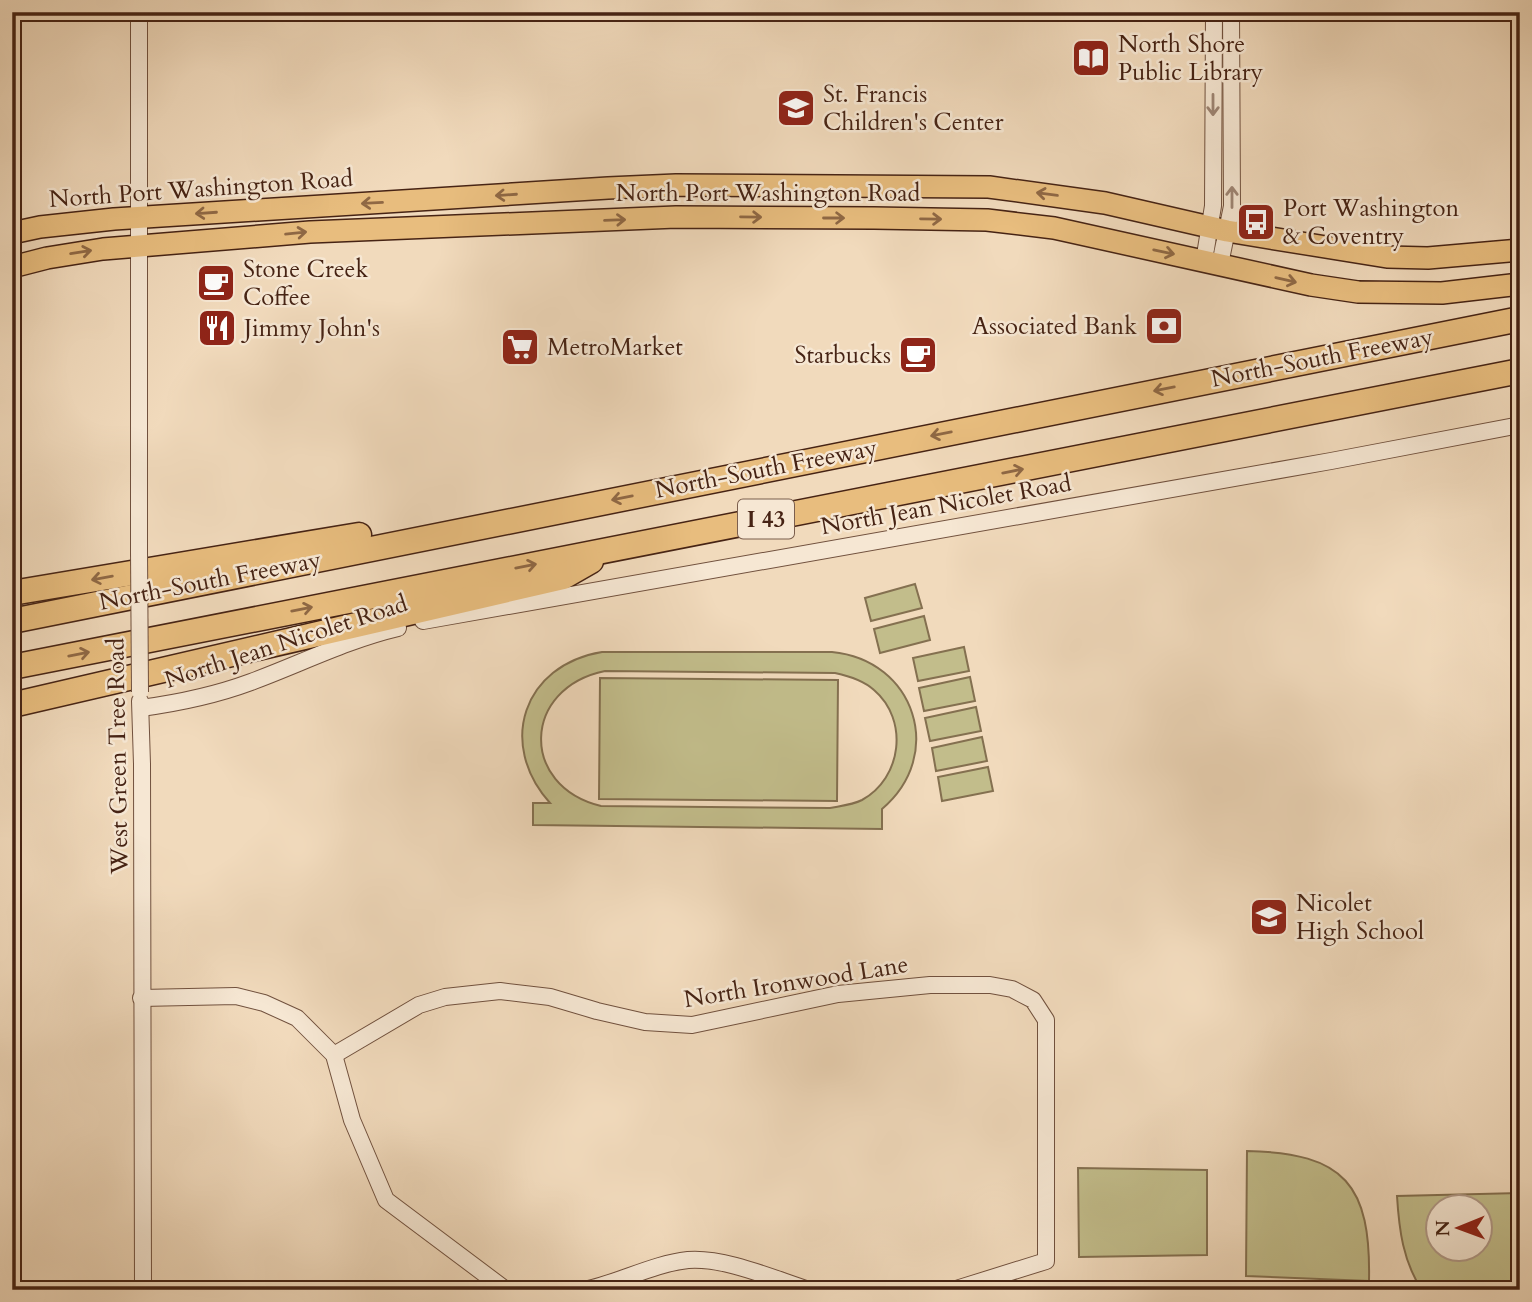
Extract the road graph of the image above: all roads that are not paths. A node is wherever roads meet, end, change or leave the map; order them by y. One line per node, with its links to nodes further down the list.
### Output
1 (139, 12): 4 (street, West Green Tree Road)
2 (1214, 12): 6 (street, one-way to 6)
3 (1231, 12): 6 (street, one-way to 3)
4 (140, 217): 5 (main road, North Port Washington Road); 6 (main road, North Port Washington Road, one-way to 4); 8 (street, West Green Tree Road)
5 (40, 227): 7 (main road, North Port Washington Road); 10 (main road)
6 (1218, 229): 9 (main road, North Port Washington Road); 11 (street)
7 (12, 233)
8 (139, 245): 10 (main road, North Port Washington Road, one-way to 8); 11 (main road, North Port Washington Road, one-way to 11); 22 (street, West Green Tree Road, bridge)
9 (1520, 250)
10 (47, 258): 12 (main road, North Port Washington Road)
11 (1212, 262): 13 (main road, North Port Washington Road, one-way to 13)
12 (12, 267)
13 (1520, 284)
14 (1520, 319): 17 (highway, North-South Freeway / I 43, one-way to 17)
15 (1520, 371): 18 (highway, North-South Freeway / I 43, one-way to 15)
16 (1520, 425): 22 (street, North Jean Nicolet Road)
17 (533, 516): 19 (highway, one-way to 19); 20 (highway, North-South Freeway / I 43)
18 (612, 550): 21 (highway, North-South Freeway / I 43, one-way to 18); 23 (highway)
19 (12, 593)
20 (12, 621)
21 (12, 667)
22 (140, 701): 24 (street, West Green Tree Road)
23 (12, 705)
24 (141, 998): 25 (street); 26 (street, West Green Tree Road)
25 (334, 1055): 27 (street); 30 (street, North Ironwood Lane)
26 (143, 1290)
27 (506, 1290)
28 (583, 1290): 29 (street)
29 (809, 1290)
30 (953, 1290)

